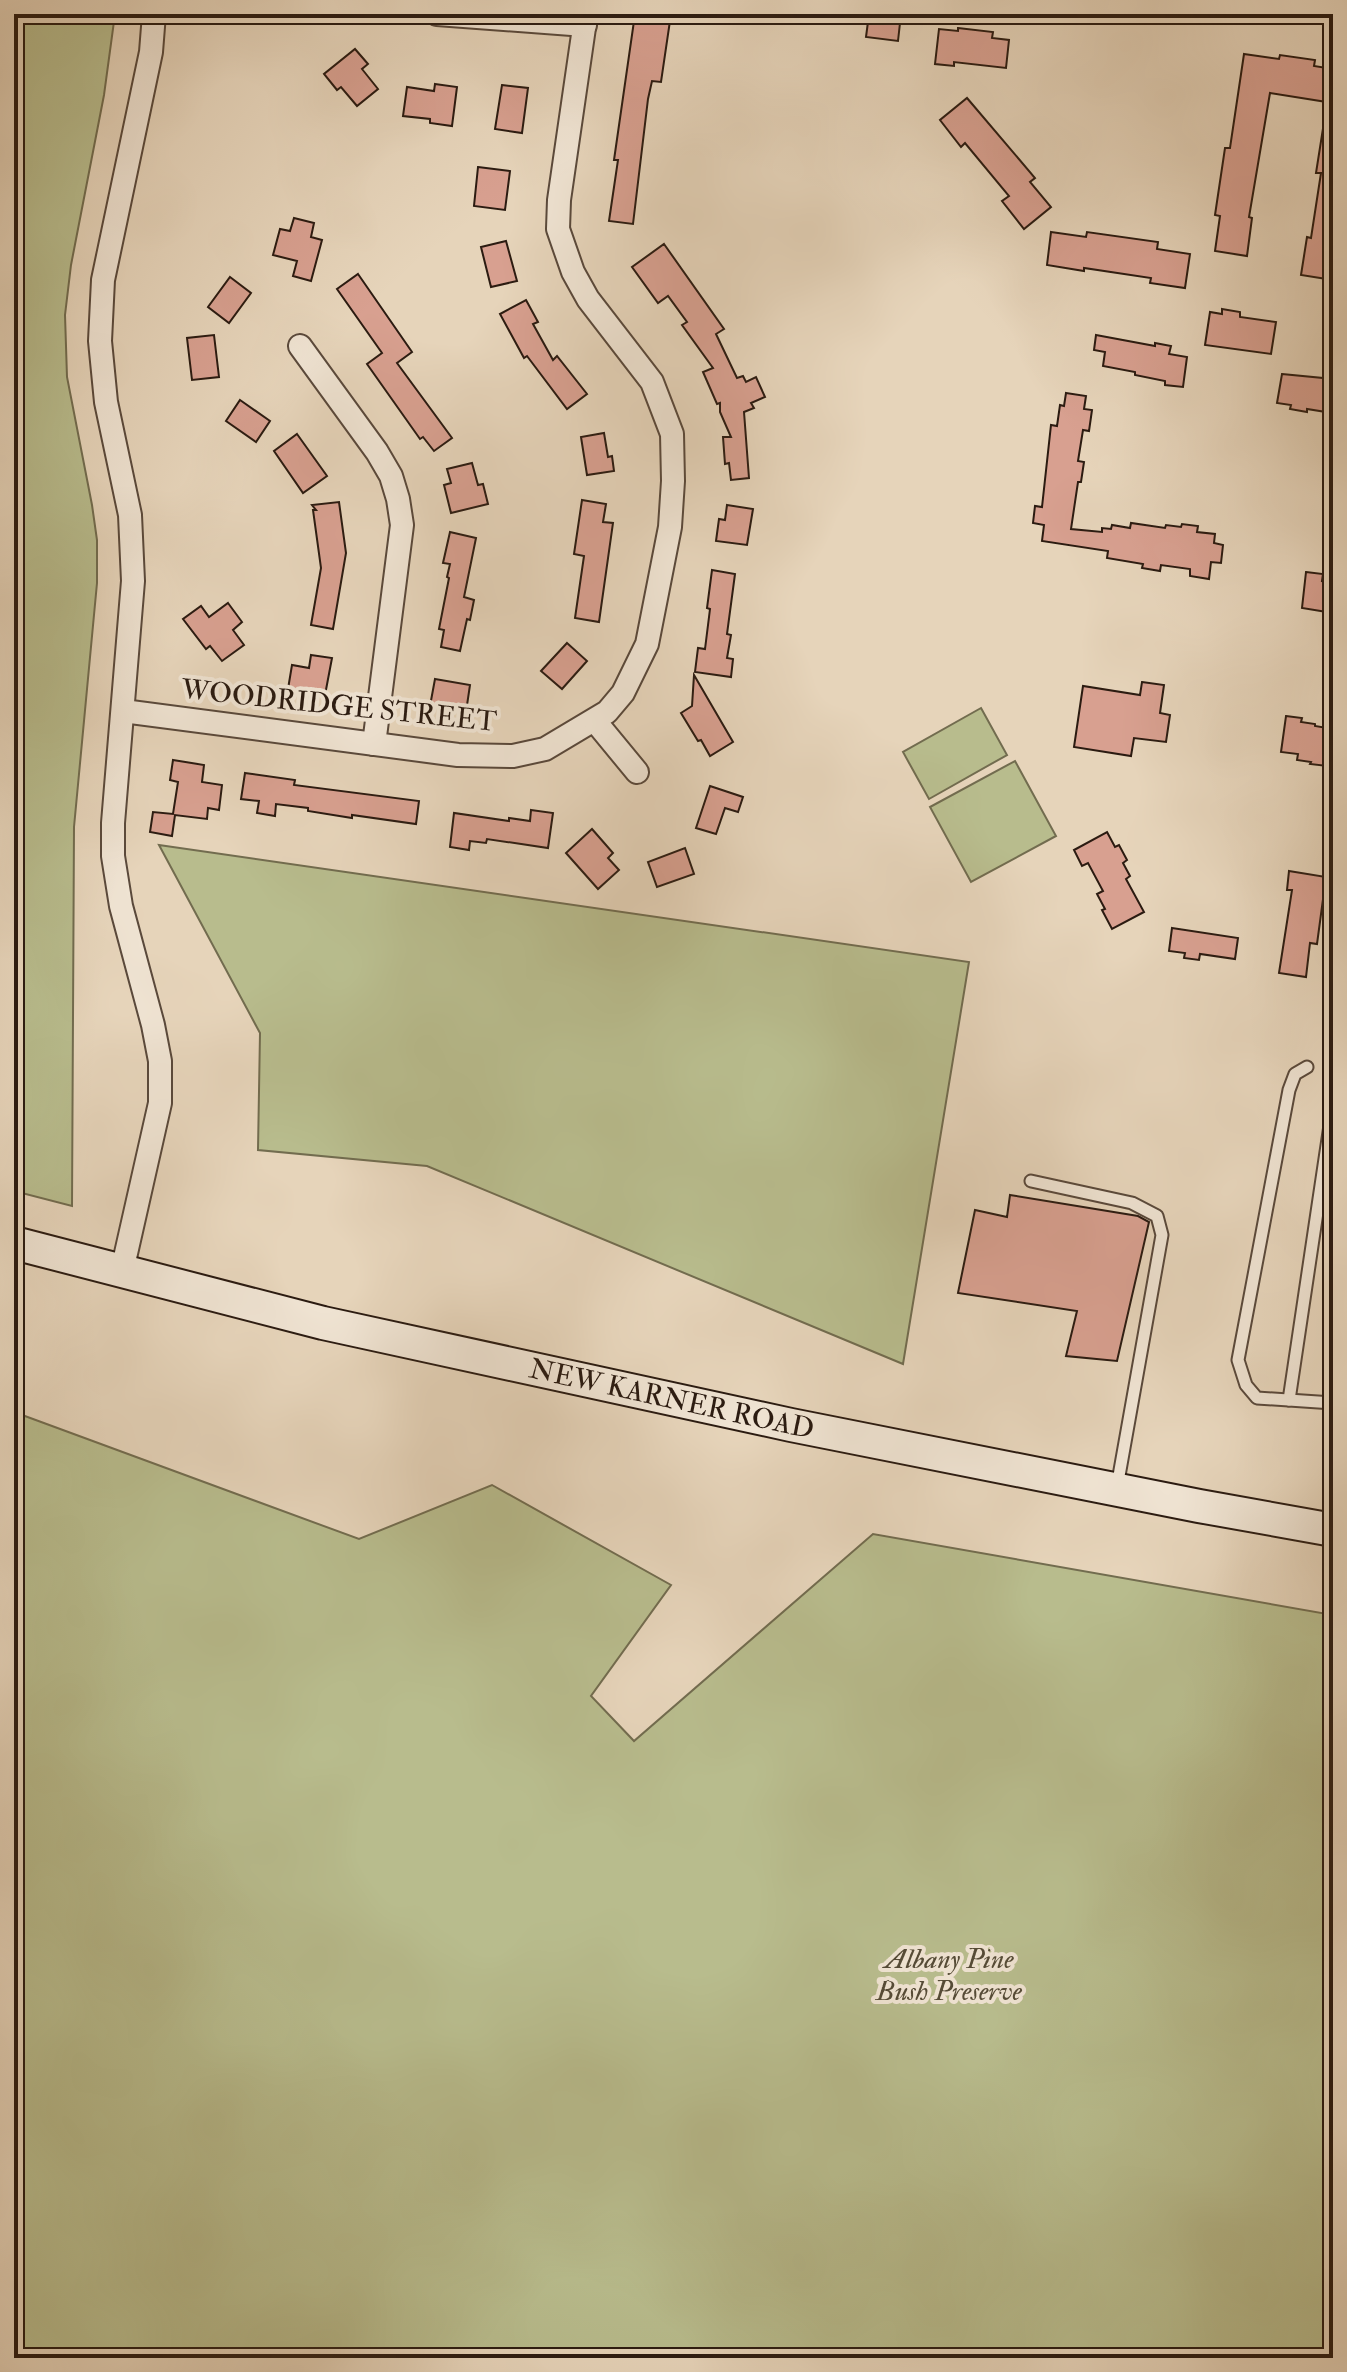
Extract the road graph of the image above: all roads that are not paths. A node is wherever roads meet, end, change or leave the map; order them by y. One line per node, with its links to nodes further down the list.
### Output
1 (154, 14): 5 (street)
2 (437, 14): 3 (street)
3 (585, 20): 6 (street, WOODRIDGE STREET)
4 (300, 346): 7 (street)
5 (123, 711): 7 (street, WOODRIDGE STREET); 13 (street)
6 (595, 721): 7 (street, WOODRIDGE STREET); 8 (street)
7 (374, 744)
8 (637, 772)
9 (1307, 1067): 14 (lane)
10 (1333, 1105): 14 (lane)
11 (1031, 1181): 16 (lane)
12 (14, 1243): 13 (main road, NEW KARNER ROAD)
13 (122, 1271): 16 (main road, NEW KARNER ROAD)
14 (1289, 1400): 15 (lane)
15 (1333, 1403)
16 (1117, 1490): 17 (main road, NEW KARNER ROAD)
17 (1333, 1530)

